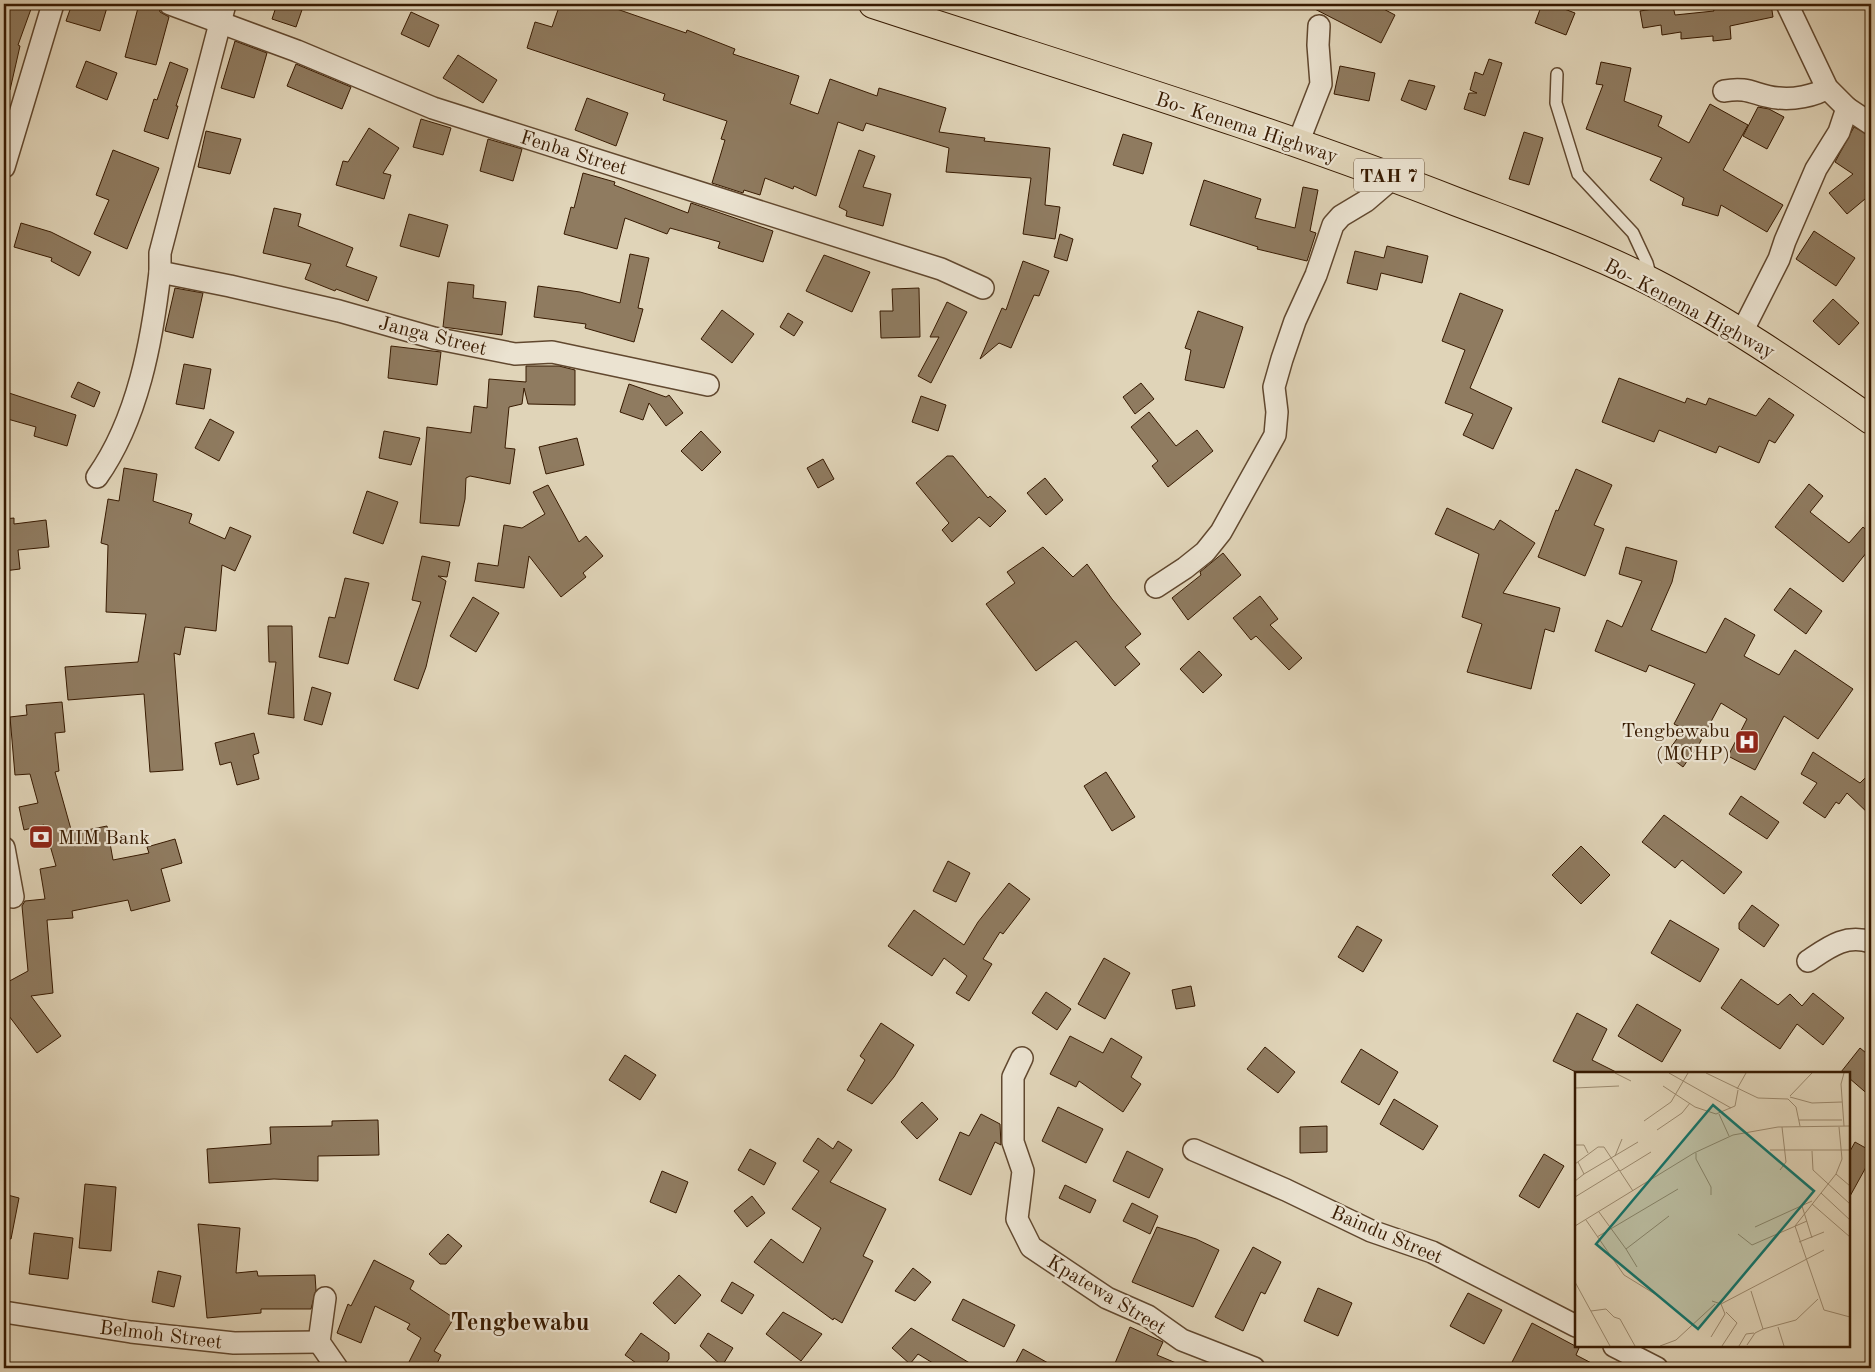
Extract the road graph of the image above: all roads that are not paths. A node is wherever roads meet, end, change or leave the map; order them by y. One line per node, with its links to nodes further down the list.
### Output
1 (53, 4): 13 (street)
2 (170, 4): 5 (street, Fenba Street)
3 (872, 4): 12 (highway, Bo- Kenema Highway / TAH 7)
4 (1787, 4): 8 (street)
5 (222, 13): 15 (street); 17 (street, Fenba Street)
6 (1319, 26): 12 (street)
7 (1557, 74): 16 (lane)
8 (1827, 88): 9 (street); 10 (street)
9 (1724, 91)
10 (1847, 108): 11 (street); 18 (street)
11 (1871, 124)
12 (1298, 143): 14 (highway, Bo- Kenema Highway / TAH 7)
13 (4, 166)
14 (1394, 177): 16 (highway, Bo- Kenema Highway / TAH 7); 22 (street)
15 (160, 272): 19 (street, Janga Street); 21 (street)
16 (1651, 283): 18 (highway, Bo- Kenema Highway / TAH 7)
17 (983, 288)
18 (1741, 334): 20 (highway, Bo- Kenema Highway / TAH 7)
19 (708, 385)
20 (1871, 420)
21 (98, 477)
22 (1156, 586)
23 (4, 848): 24 (street)
24 (13, 897)
25 (1871, 942): 26 (street)
26 (1808, 961)
27 (1022, 1058): 35 (street, Kpatewa Street)
28 (1194, 1150): 31 (street, Baindu Street)
29 (325, 1298): 32 (street)
30 (4, 1312): 32 (street, Belmoh Street)
31 (1575, 1325)
32 (319, 1342): 34 (street)
33 (1616, 1347): 36 (street)
34 (337, 1368)
35 (1254, 1368)
36 (1658, 1368)

